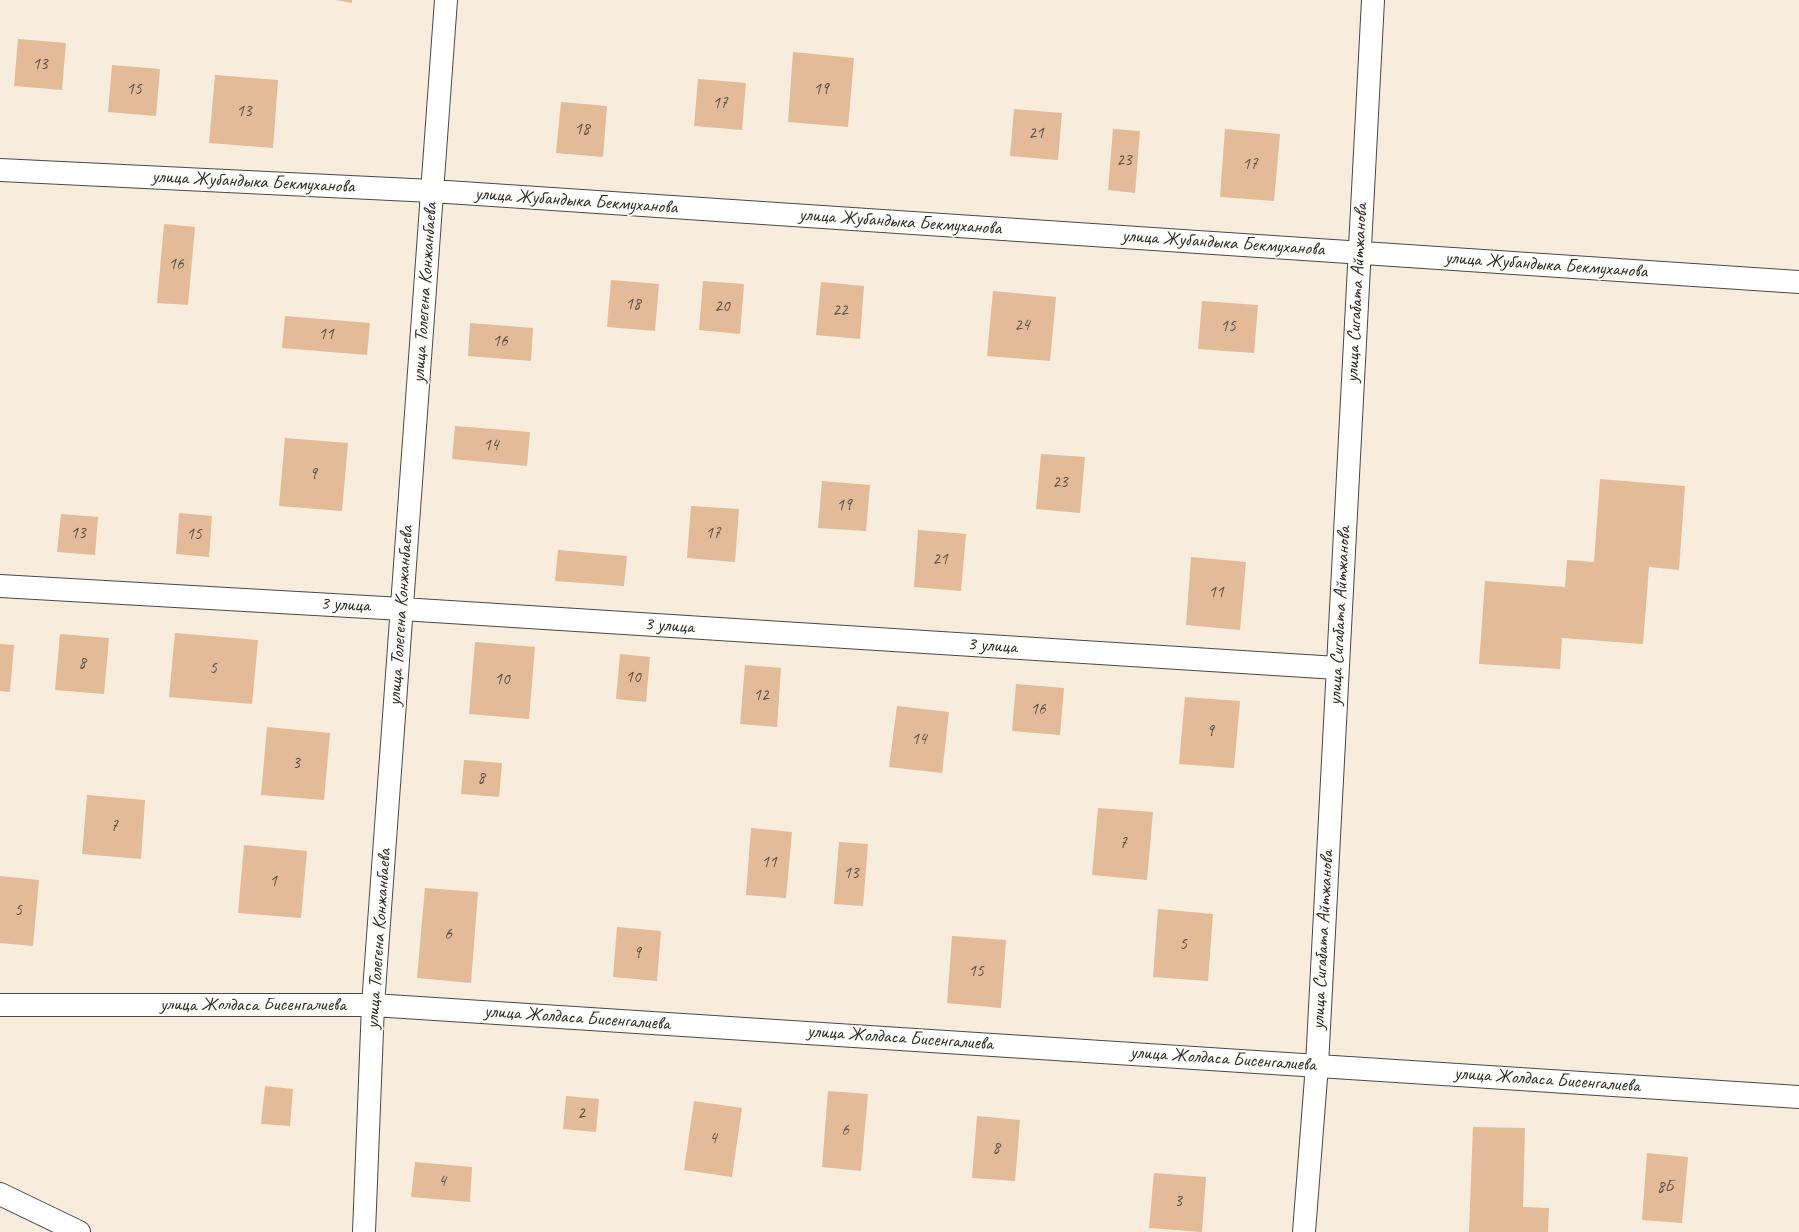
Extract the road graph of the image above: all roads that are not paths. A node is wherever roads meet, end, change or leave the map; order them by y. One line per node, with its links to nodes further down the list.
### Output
1 (446, 0): 4 (street, улица Толегена Конжанбаева)
2 (1373, 0): 5 (street, улица Сигабата Айтжанова)
3 (0, 170): 4 (street, улица Жубандыка Бекмуханова)
4 (432, 191): 5 (street, улица Жубандыка Бекмуханова); 8 (street, улица Толегена Конжанбаева)
5 (1359, 252): 6 (street, улица Жубандыка Бекмуханова); 9 (street, улица Сигабата Айтжанова)
6 (1799, 282)
7 (0, 586): 8 (street, 3 улица)
8 (402, 608): 9 (street, 3 улица); 11 (street, улица Толегена Конжанбаева)
9 (1337, 668): 12 (street, улица Сигабата Айтжанова)
10 (0, 1005): 11 (street, улица Жолдаса Бисенгалиева)
11 (373, 1005): 12 (street, улица Жолдаса Бисенгалиева); 16 (street, улица Толегена Конжанбаева)
12 (1317, 1065): 13 (street, улица Жолдаса Бисенгалиева); 17 (street, улица Сигабата Айтжанова)
13 (1799, 1097)
14 (0, 1194): 15 (street)
15 (79, 1232)
16 (364, 1232)
17 (1304, 1232)

